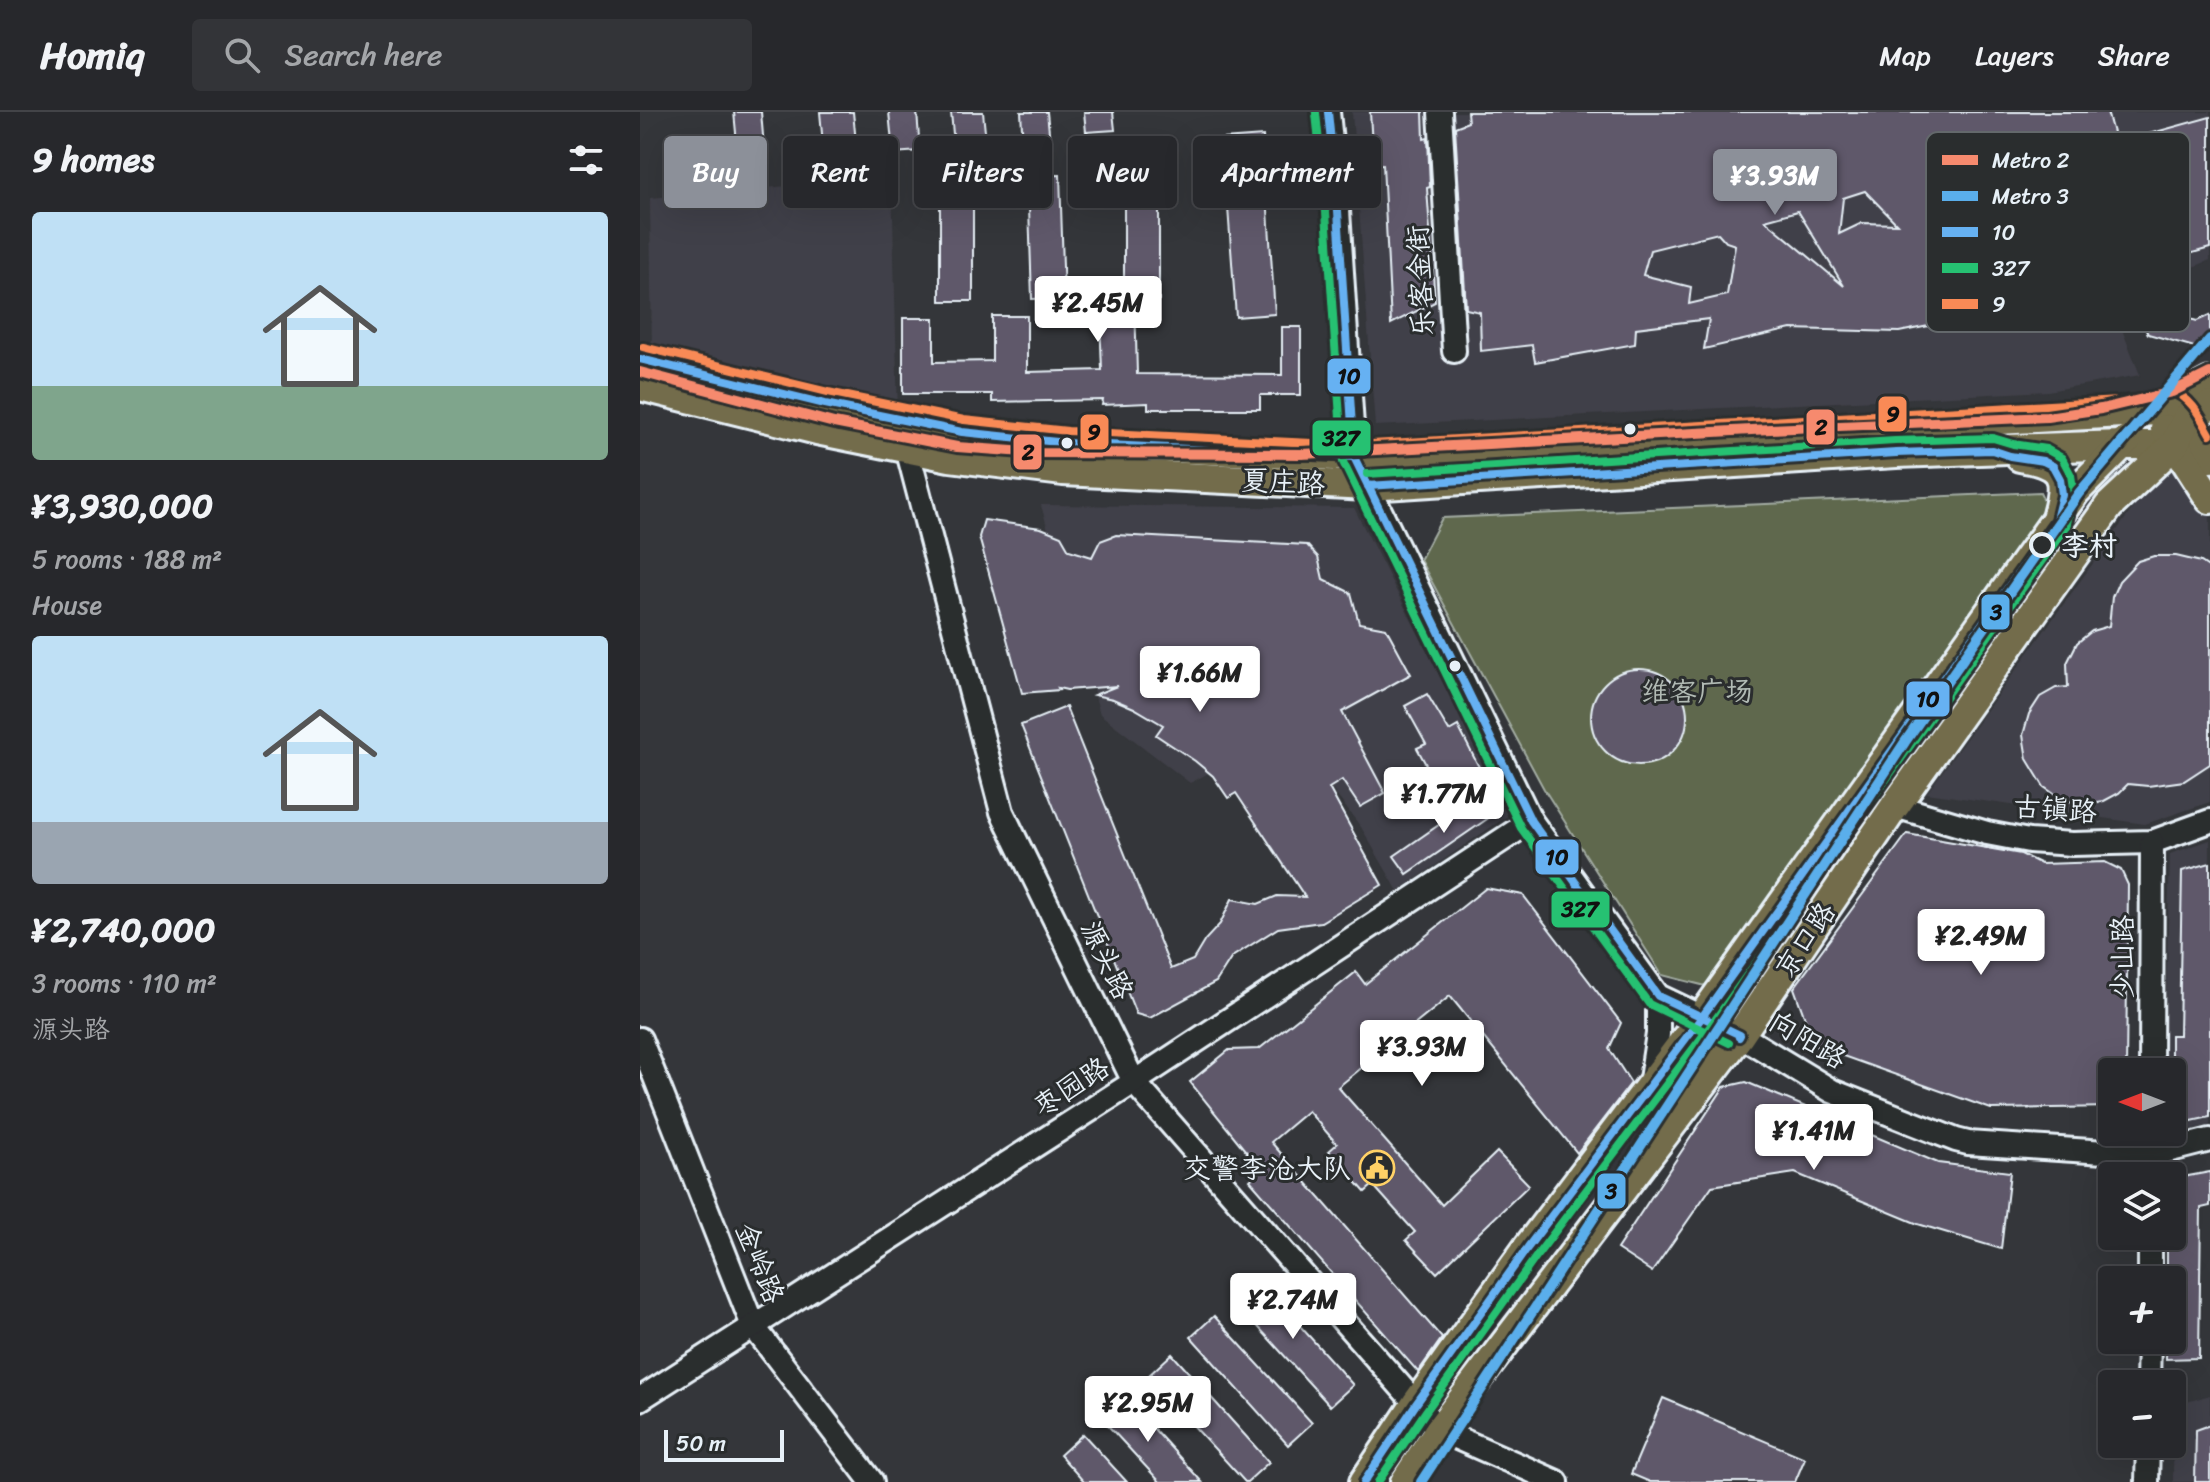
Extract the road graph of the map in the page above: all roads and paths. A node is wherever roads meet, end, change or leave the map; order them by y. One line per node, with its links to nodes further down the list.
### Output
1 (1328, 112): 13 (street)
2 (1440, 112): 3 (street, 乐客金街)
3 (1454, 351)
4 (640, 359): 8 (main road, 夏庄路)
5 (2210, 382): 7 (main road, 京口路)
6 (640, 386): 11 (main road, 夏庄路)
7 (2181, 410): 9 (main road, 京口路); 10 (main road); 13 (main road, 夏庄路); 14 (main road)
8 (901, 420): 11 (street, 源头路); 13 (main road, 夏庄路)
9 (2122, 445): 10 (main road, 夏庄路); 12 (main road, 夏庄路); 17 (main road, 京口路)
10 (2174, 445): 16 (main road); 18 (main road, 京口路)
11 (906, 449): 15 (main road, 夏庄路); 27 (street, 源头路)
12 (1992, 450): 15 (main road, 夏庄路); 17 (main road)
13 (1354, 457): 15 (street, 向阳路)
14 (2210, 458)
15 (1368, 486): 19 (street, 向阳路)
16 (2210, 499)
17 (2056, 520): 23 (main road, 京口路)
18 (1895, 806): 21 (street, 古镇路); 24 (main road, 京口路)
19 (1531, 821): 22 (street, 向阳路); 27 (street, 枣园路)
20 (2210, 821): 21 (street, 古镇路)
21 (2152, 842): 26 (street, 少山路)
22 (1658, 996): 23 (street, 向阳路); 28 (street)
23 (1702, 1017): 24 (street, 向阳路); 28 (main road, 京口路)
24 (1740, 1035): 30 (street, 向阳路); 34 (main road, 京口路)
25 (640, 1039): 31 (street, 金岭路)
26 (2151, 1058)
27 (1134, 1082): 31 (street, 枣园路); 33 (street, 源头路)
28 (1650, 1087): 33 (main road, 京口路)
29 (2210, 1140): 30 (street, 向阳路)
30 (2151, 1154)
31 (753, 1326): 32 (street, 枣园路); 36 (street, 金岭路)
32 (640, 1399)
33 (1416, 1404): 34 (street, 源头路); 37 (main road, 京口路)
34 (1439, 1430): 38 (main road, 京口路); 39 (street)
35 (2148, 1458): 40 (street)
36 (872, 1482)
37 (1364, 1482)
38 (1405, 1482)
39 (1557, 1482)
40 (2147, 1482)

